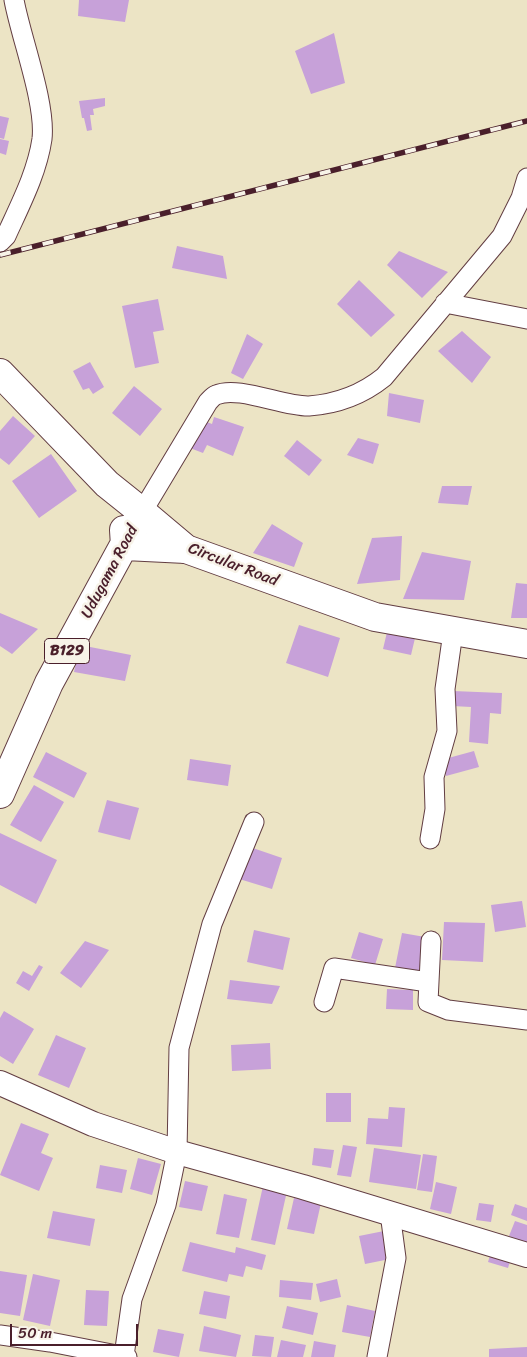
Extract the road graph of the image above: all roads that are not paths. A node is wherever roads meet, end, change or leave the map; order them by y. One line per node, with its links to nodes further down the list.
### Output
1 (14, 0): 3 (street)
2 (527, 178): 4 (street)
3 (0, 242)
4 (445, 304): 5 (street); 8 (street)
5 (527, 319)
6 (0, 373): 7 (main road, Circular Road)
7 (107, 484): 8 (main road, Circular Road); 9 (main road)
8 (142, 512): 9 (main road, Udugama Road / B129); 10 (main road, Circular Road)
9 (125, 546): 10 (main road); 13 (main road, Udugama Road / B129)
10 (186, 548): 11 (main road, Circular Road)
11 (453, 632): 12 (main road, Circular Road); 15 (street)
12 (527, 644)
13 (0, 794)
14 (254, 822): 21 (street)
15 (430, 840)
16 (431, 941): 17 (street)
17 (428, 982): 18 (street); 19 (street)
18 (324, 1002)
19 (527, 1020)
20 (0, 1083): 21 (street)
21 (177, 1152): 22 (street); 25 (street)
22 (390, 1213): 23 (street); 26 (street)
23 (527, 1255)
24 (0, 1335): 25 (street)
25 (126, 1357)
26 (377, 1357)

